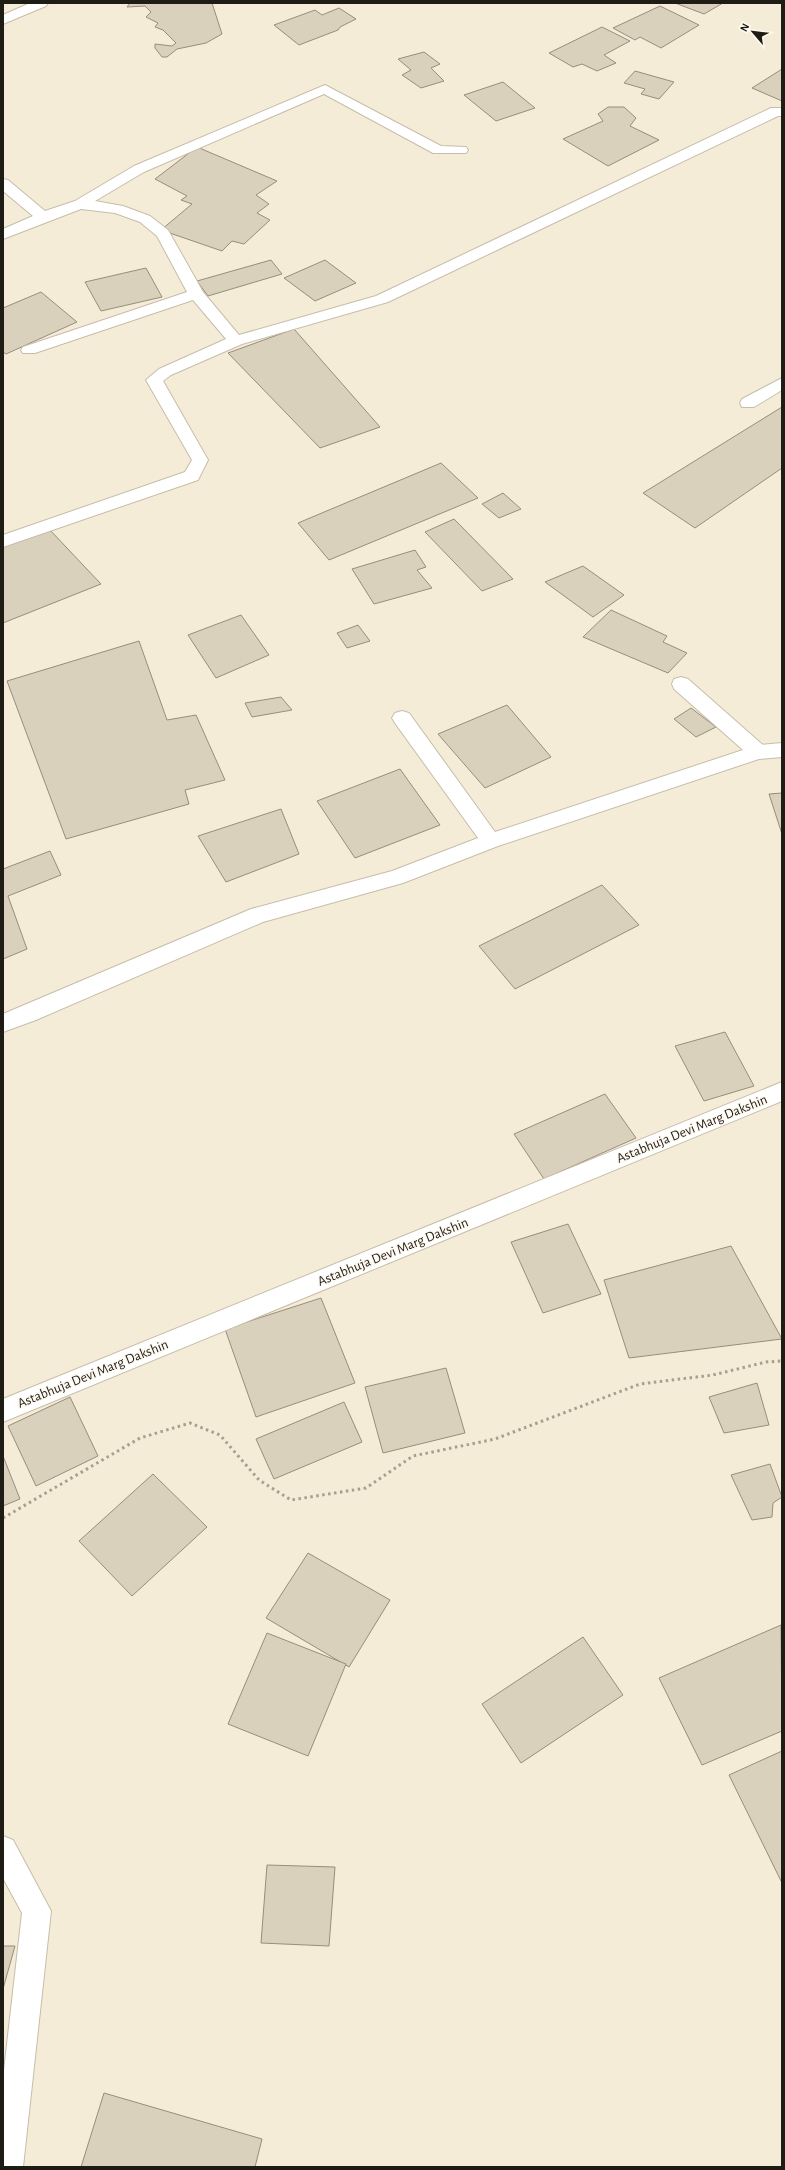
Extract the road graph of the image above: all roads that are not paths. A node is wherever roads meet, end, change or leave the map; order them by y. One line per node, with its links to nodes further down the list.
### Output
1 (41, 3): 2 (street)
2 (3, 20)
3 (782, 112): 10 (street)
4 (461, 150): 6 (street)
5 (3, 183): 7 (street)
6 (80, 204): 7 (street); 9 (street)
7 (43, 216): 8 (street)
8 (3, 234)
9 (196, 294): 10 (street); 11 (street)
10 (236, 341): 14 (street)
11 (29, 350)
12 (782, 383): 13 (street)
13 (748, 403)
14 (3, 541)
15 (681, 684): 18 (street)
16 (402, 718): 19 (street)
17 (782, 750): 18 (street)
18 (758, 752): 19 (street)
19 (491, 841): 20 (street)
20 (3, 1023)
21 (779, 1099): 22 (street, Astabhuja Devi Marg Dakshin)
22 (3, 1411)
23 (3, 1850): 24 (street)
24 (8, 2167)

